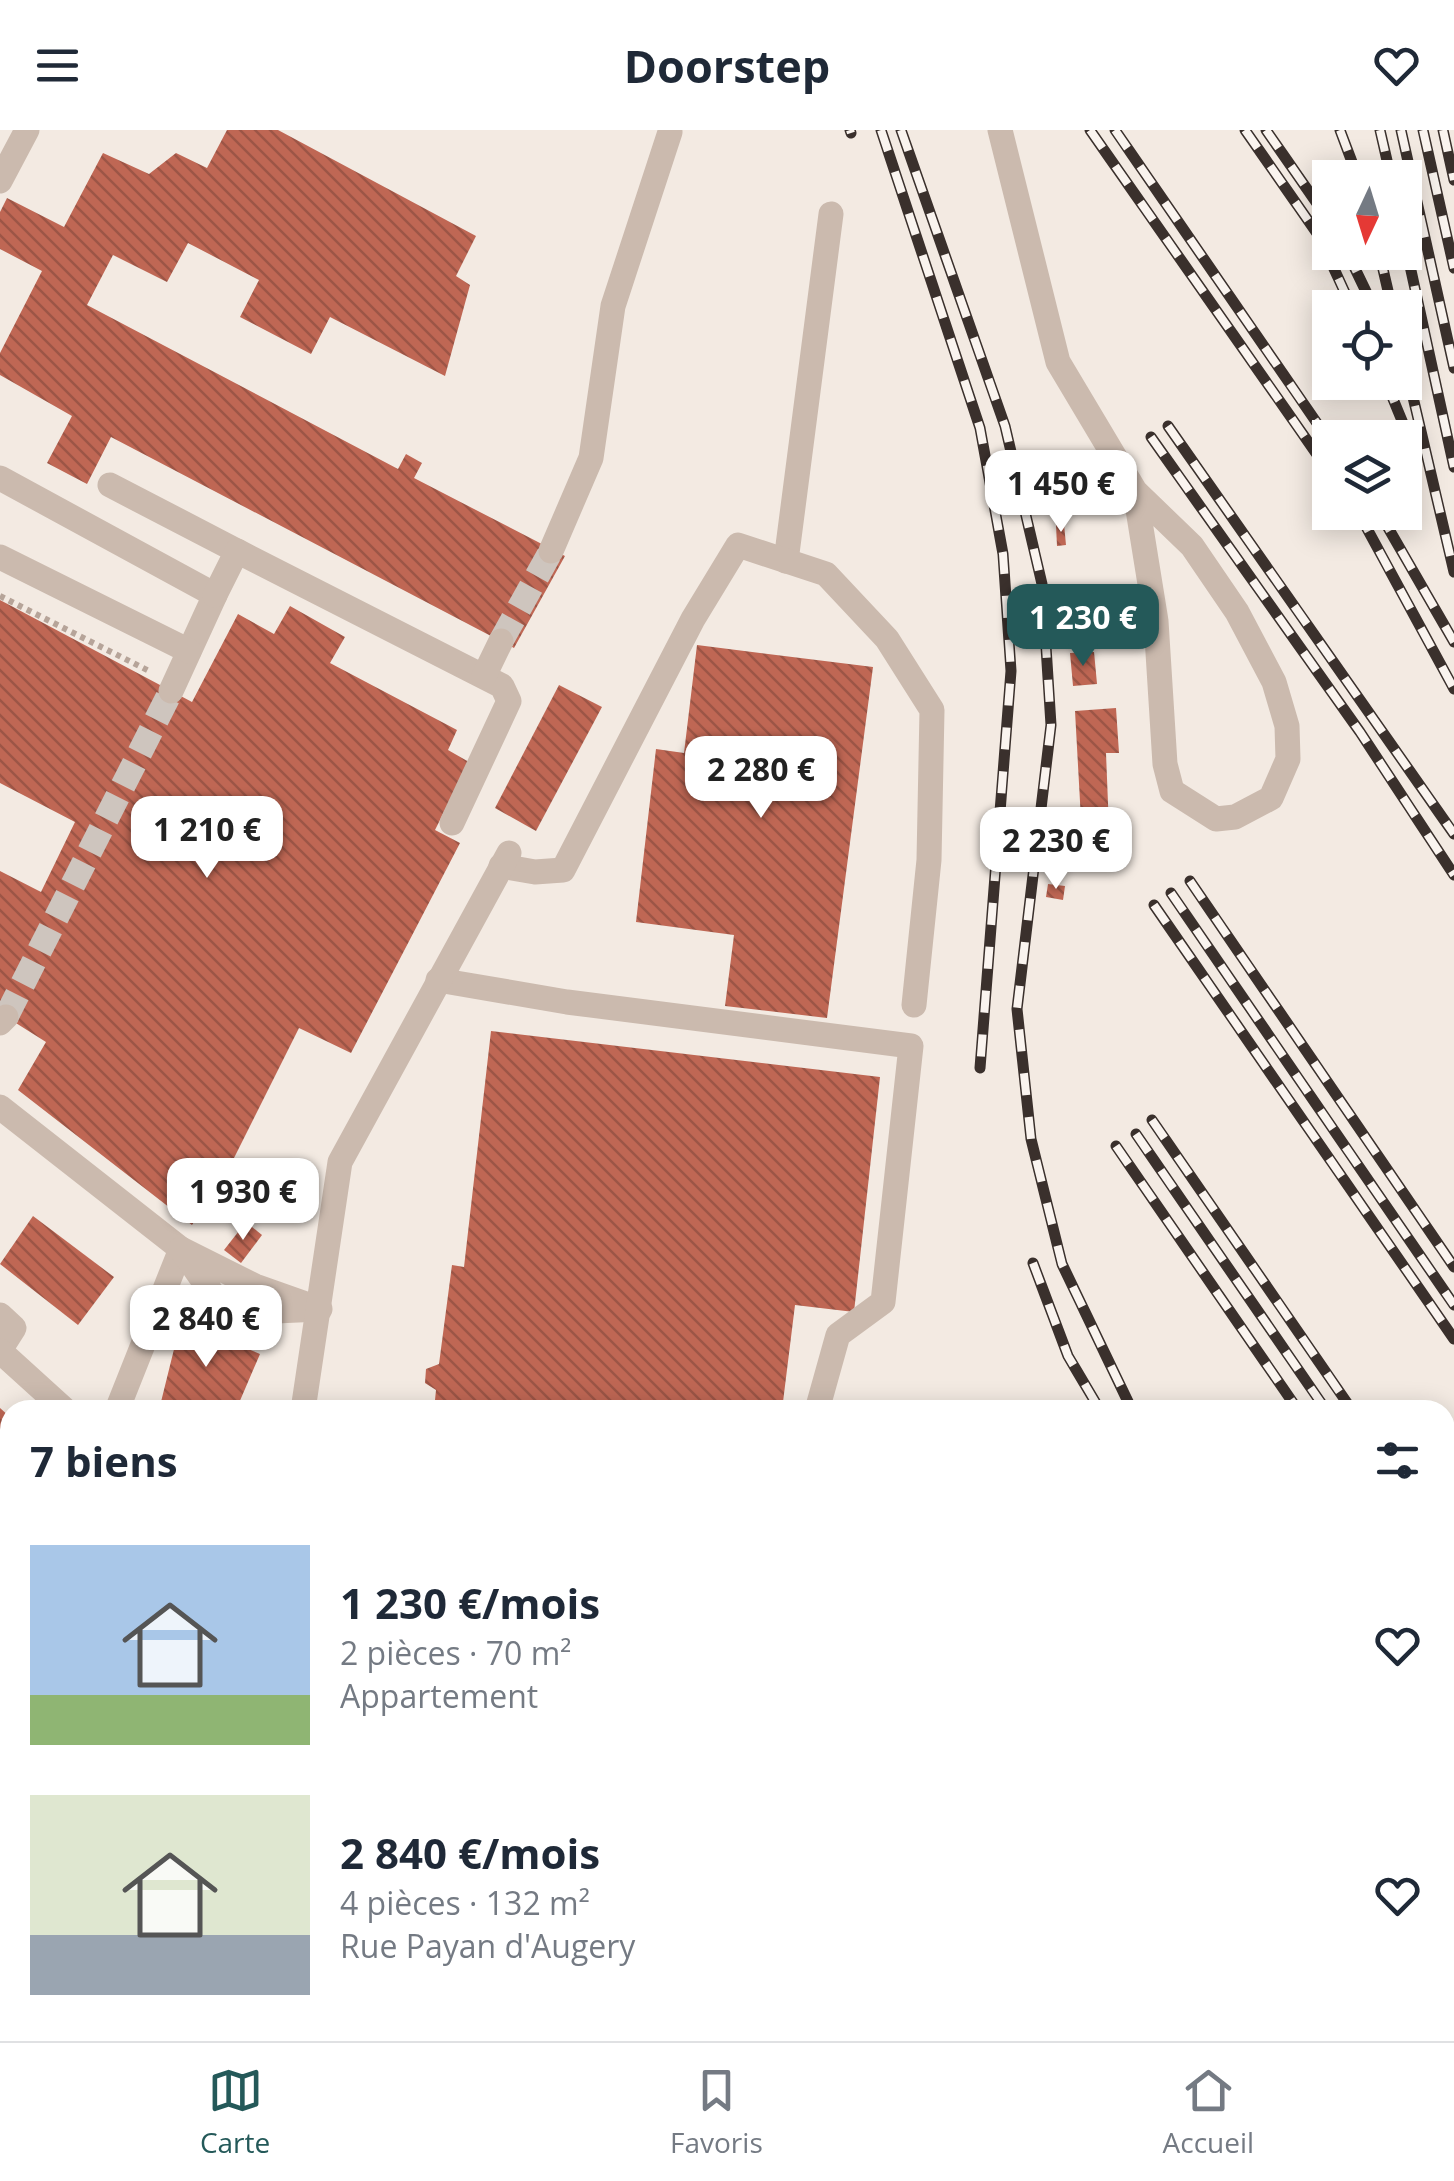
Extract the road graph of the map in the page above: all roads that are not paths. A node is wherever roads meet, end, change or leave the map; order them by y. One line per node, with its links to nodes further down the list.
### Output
1 (27, 130): 4 (street)
2 (1000, 130): 8 (street)
3 (670, 132): 9 (street)
4 (0, 181)
5 (831, 214): 12 (street)
6 (0, 478): 13 (street)
7 (110, 485): 10 (street)
8 (1135, 491): 8 (street)
9 (551, 551)
10 (237, 552): 13 (street); 16 (street)
11 (0, 556): 15 (street)
12 (786, 561): 19 (street); 20 (street)
13 (216, 595): 15 (street)
14 (501, 641): 16 (street)
15 (189, 651): 17 (street)
16 (484, 676): 18 (street)
17 (172, 688)
18 (452, 823)
19 (438, 980): 23 (street); 29 (street)
20 (914, 1005)
21 (0, 1107): 22 (street)
22 (181, 1249): 23 (street); 27 (street)
23 (320, 1309): 28 (street)
24 (0, 1315): 25 (street)
25 (0, 1350): 26 (street)
26 (54, 1400)
27 (124, 1400)
28 (305, 1400)
29 (820, 1400)

